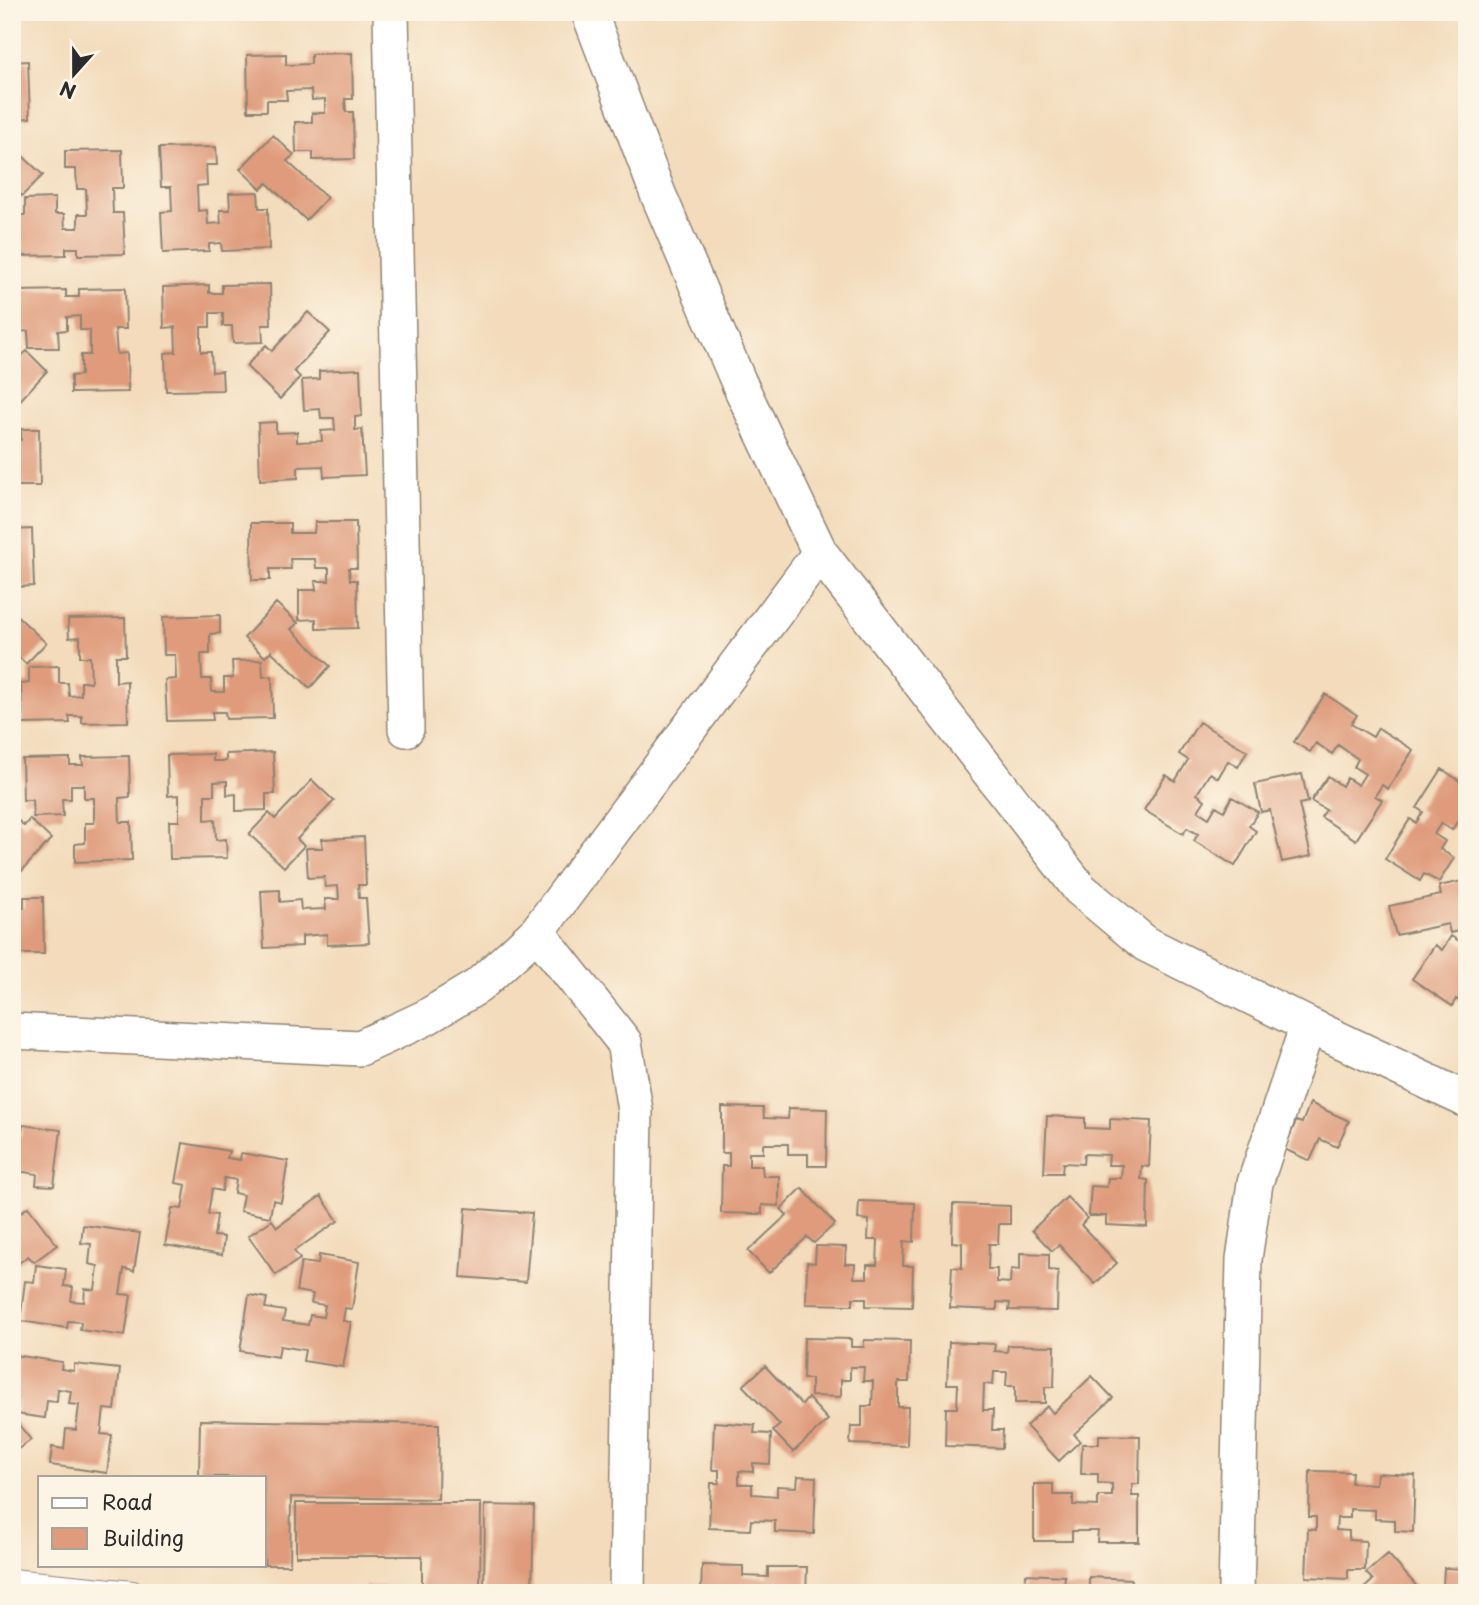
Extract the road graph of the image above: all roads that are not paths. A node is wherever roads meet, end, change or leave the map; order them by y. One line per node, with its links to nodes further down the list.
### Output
1 (391, 12): 4 (street)
2 (589, 12): 3 (street)
3 (820, 553): 5 (street); 6 (street)
4 (406, 729)
5 (537, 932): 7 (street); 11 (street)
6 (1308, 1025): 8 (street); 12 (street)
7 (12, 1031)
8 (1467, 1100)
9 (12, 1578): 10 (lane)
10 (138, 1593)
11 (627, 1593)
12 (1236, 1593)

